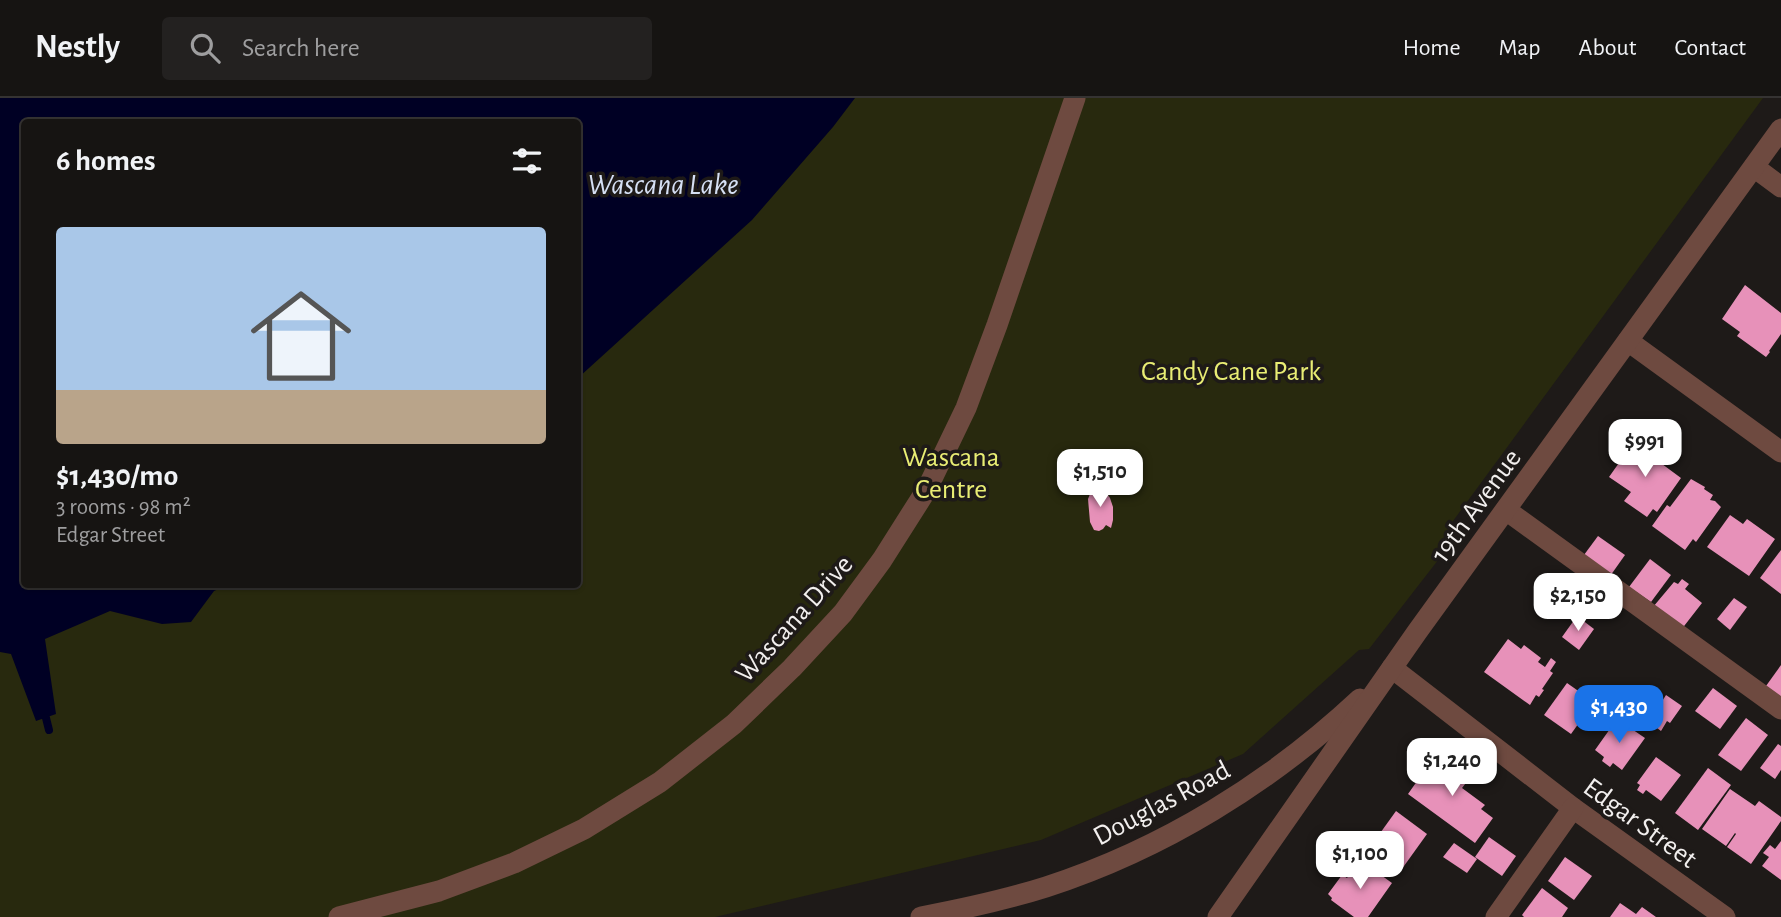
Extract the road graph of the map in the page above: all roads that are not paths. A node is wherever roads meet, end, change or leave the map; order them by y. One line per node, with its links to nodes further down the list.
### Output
1 (1075, 98): 12 (street, Wascana Drive)
2 (1781, 129): 3 (street, 19th Avenue)
3 (1754, 167): 4 (street); 5 (street, 19th Avenue)
4 (1781, 187)
5 (1628, 341): 6 (street); 7 (street, 19th Avenue)
6 (1781, 452)
7 (1506, 510): 8 (street, 19th Avenue); 9 (street)
8 (1392, 668): 10 (street, Edgar Street); 11 (street, Douglas Road); 14 (street, 19th Avenue)
9 (1781, 709)
10 (1573, 808): 15 (street); 16 (street, Edgar Street)
11 (979, 911): 13 (street, Douglas Road)
12 (339, 917)
13 (921, 917)
14 (1218, 917)
15 (1496, 917)
16 (1725, 917)

